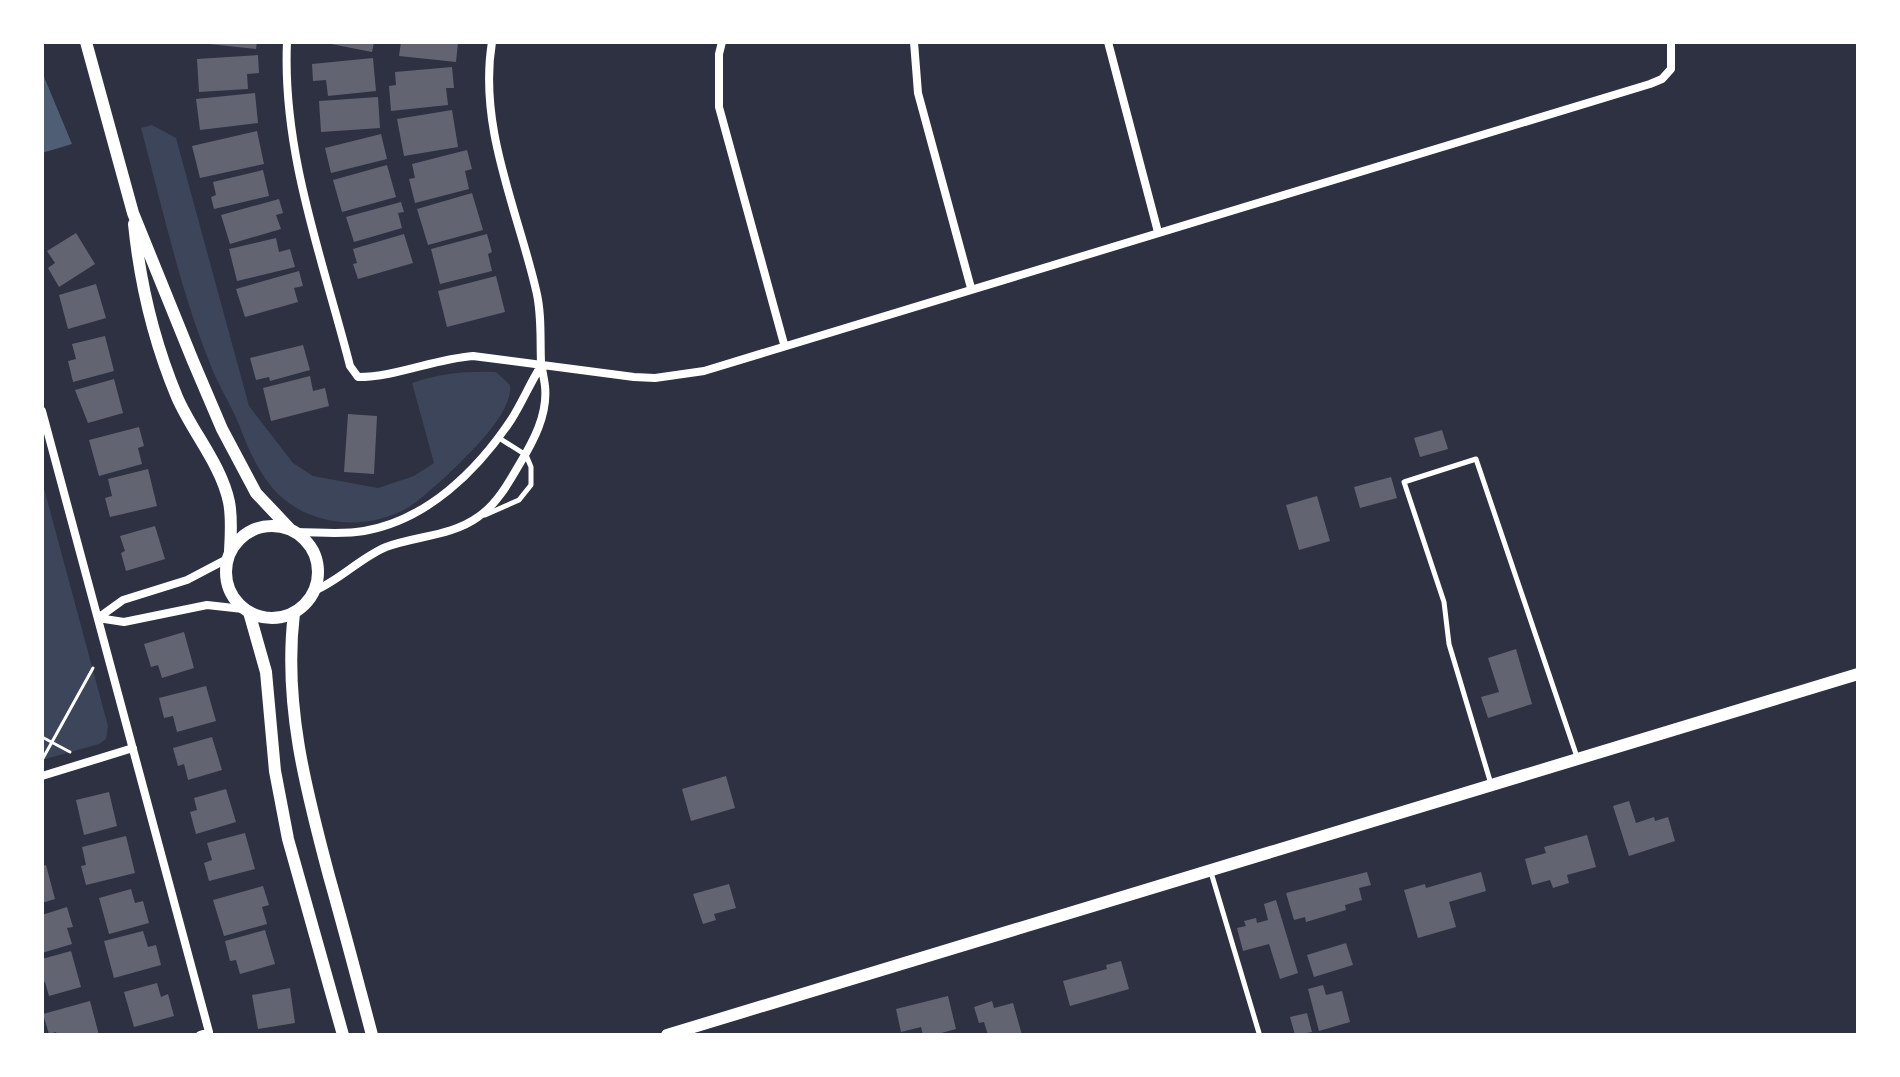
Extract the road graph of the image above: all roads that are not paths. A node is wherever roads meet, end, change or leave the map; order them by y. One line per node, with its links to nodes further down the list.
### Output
1 (86, 42): 8 (street)
2 (287, 42): 12 (street)
3 (492, 42): 12 (street)
4 (722, 42): 11 (street)
5 (914, 42): 10 (street)
6 (1108, 42): 9 (street)
7 (1671, 42): 9 (street)
8 (133, 213): 17 (street); 18 (street)
9 (1158, 232): 10 (street)
10 (971, 288): 11 (street)
11 (784, 344): 12 (street)
12 (541, 365): 14 (street); 15 (street)
13 (42, 411): 22 (street)
14 (499, 438): 15 (lane); 17 (street)
15 (526, 455): 16 (street); 16 (lane)
16 (477, 519): 19 (street)
17 (293, 530): 18 (street); 19 (street)
18 (229, 555): 20 (street); 22 (street)
19 (314, 591): 21 (street)
20 (246, 611): 21 (street); 22 (street); 31 (street)
21 (294, 613): 32 (street)
22 (98, 618): 24 (street)
23 (1858, 674): 25 (street)
24 (133, 748): 26 (street); 30 (street)
25 (1577, 758): 27 (street); 27 (lane)
26 (42, 776)
27 (1491, 784): 28 (street)
28 (1210, 868): 29 (lane); 33 (street)
29 (1259, 1033)
30 (205, 1034)
31 (343, 1035)
32 (372, 1035)
33 (667, 1035)

